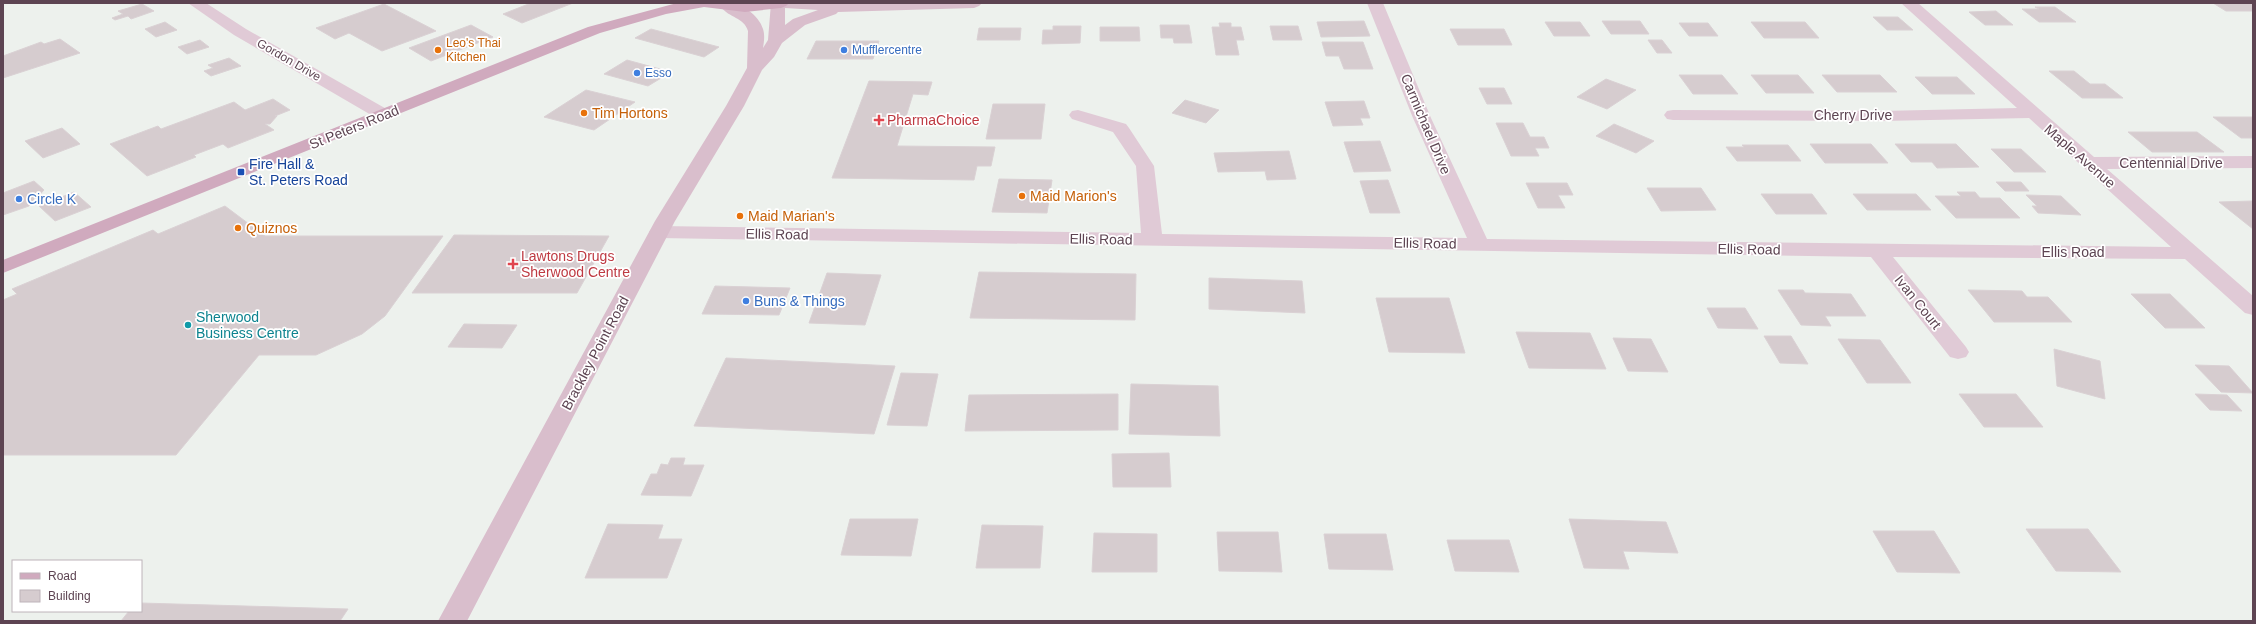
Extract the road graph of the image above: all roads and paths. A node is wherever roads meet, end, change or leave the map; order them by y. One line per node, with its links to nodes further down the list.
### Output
1 (196, 3): 15 (street, Gordon Drive)
2 (645, 3): 11 (main road, St Peters Road)
3 (701, 3): 11 (main road, St Peters Road)
4 (706, 3): 10 (main road)
5 (781, 3): 9 (main road); 10 (main road); 12 (main road, Brackley Point Road)
6 (974, 3): 9 (main road)
7 (1375, 3): 22 (street, Carmichael Drive)
8 (1909, 3): 14 (street, Maple Avenue)
9 (862, 5): 12 (main road)
10 (729, 7): 13 (main road, Brackley Point Road)
11 (594, 30): 15 (main road, St Peters Road)
12 (776, 40): 13 (main road, Brackley Point Road)
13 (754, 68): 20 (main road, Brackley Point Road)
14 (2032, 113): 17 (street, Cherry Drive); 19 (street, Maple Avenue)
15 (384, 115): 25 (main road, St Peters Road)
16 (1078, 115): 21 (street)
17 (1673, 115)
18 (2253, 162): 19 (street, Centennial Drive)
19 (2088, 163): 24 (street, Maple Avenue)
20 (659, 232): 21 (street, Ellis Road); 28 (main road, Brackley Point Road)
21 (1152, 240): 22 (street, Ellis Road)
22 (1479, 243): 23 (street, Ellis Road)
23 (1877, 251): 24 (street, Ellis Road); 27 (street, Ivan Court)
24 (2191, 253): 26 (street, Maple Avenue)
25 (3, 267)
26 (2253, 308)
27 (1958, 352)
28 (452, 621)

